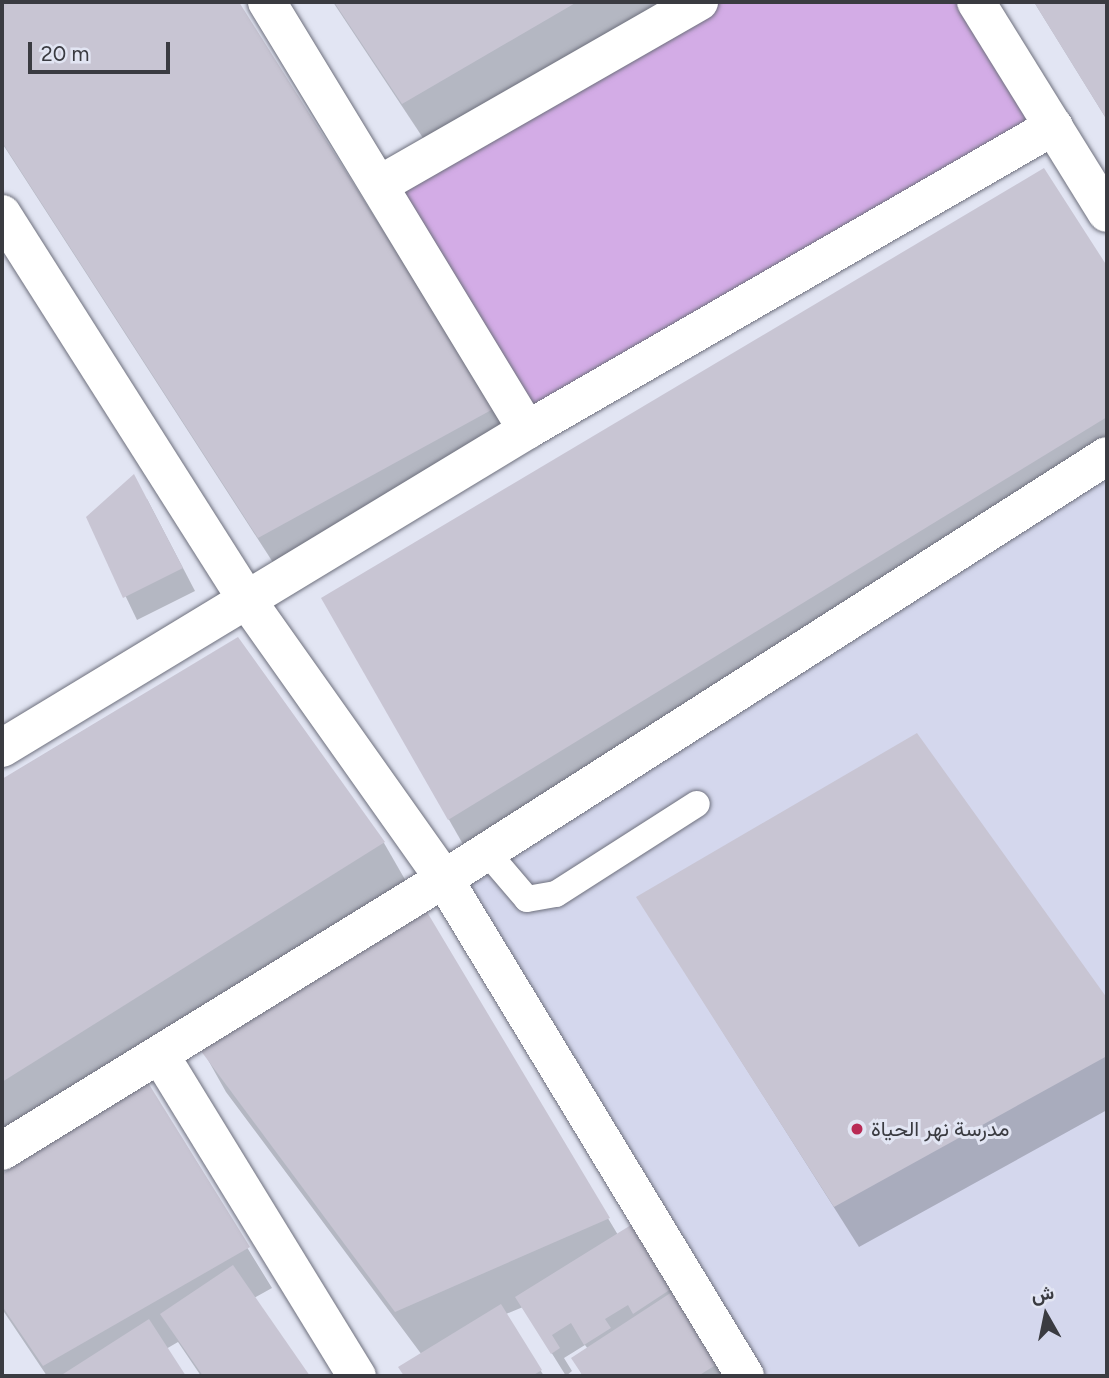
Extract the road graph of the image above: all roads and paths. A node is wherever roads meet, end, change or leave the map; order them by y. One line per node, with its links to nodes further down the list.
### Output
1 (267, 2): 5 (street)
2 (699, 2): 5 (street)
3 (976, 2): 4 (street)
4 (1054, 127): 6 (street); 8 (street)
5 (379, 185): 8 (street)
6 (1107, 213)
7 (2, 214): 10 (street)
8 (527, 430): 10 (street)
9 (1107, 456): 13 (street)
10 (246, 599): 11 (street); 14 (street)
11 (2, 748)
12 (697, 804): 13 (lane)
13 (486, 851): 14 (street)
14 (444, 879): 15 (street); 18 (street)
15 (160, 1055): 16 (street); 17 (street)
16 (2, 1151)
17 (357, 1376)
18 (746, 1376)

